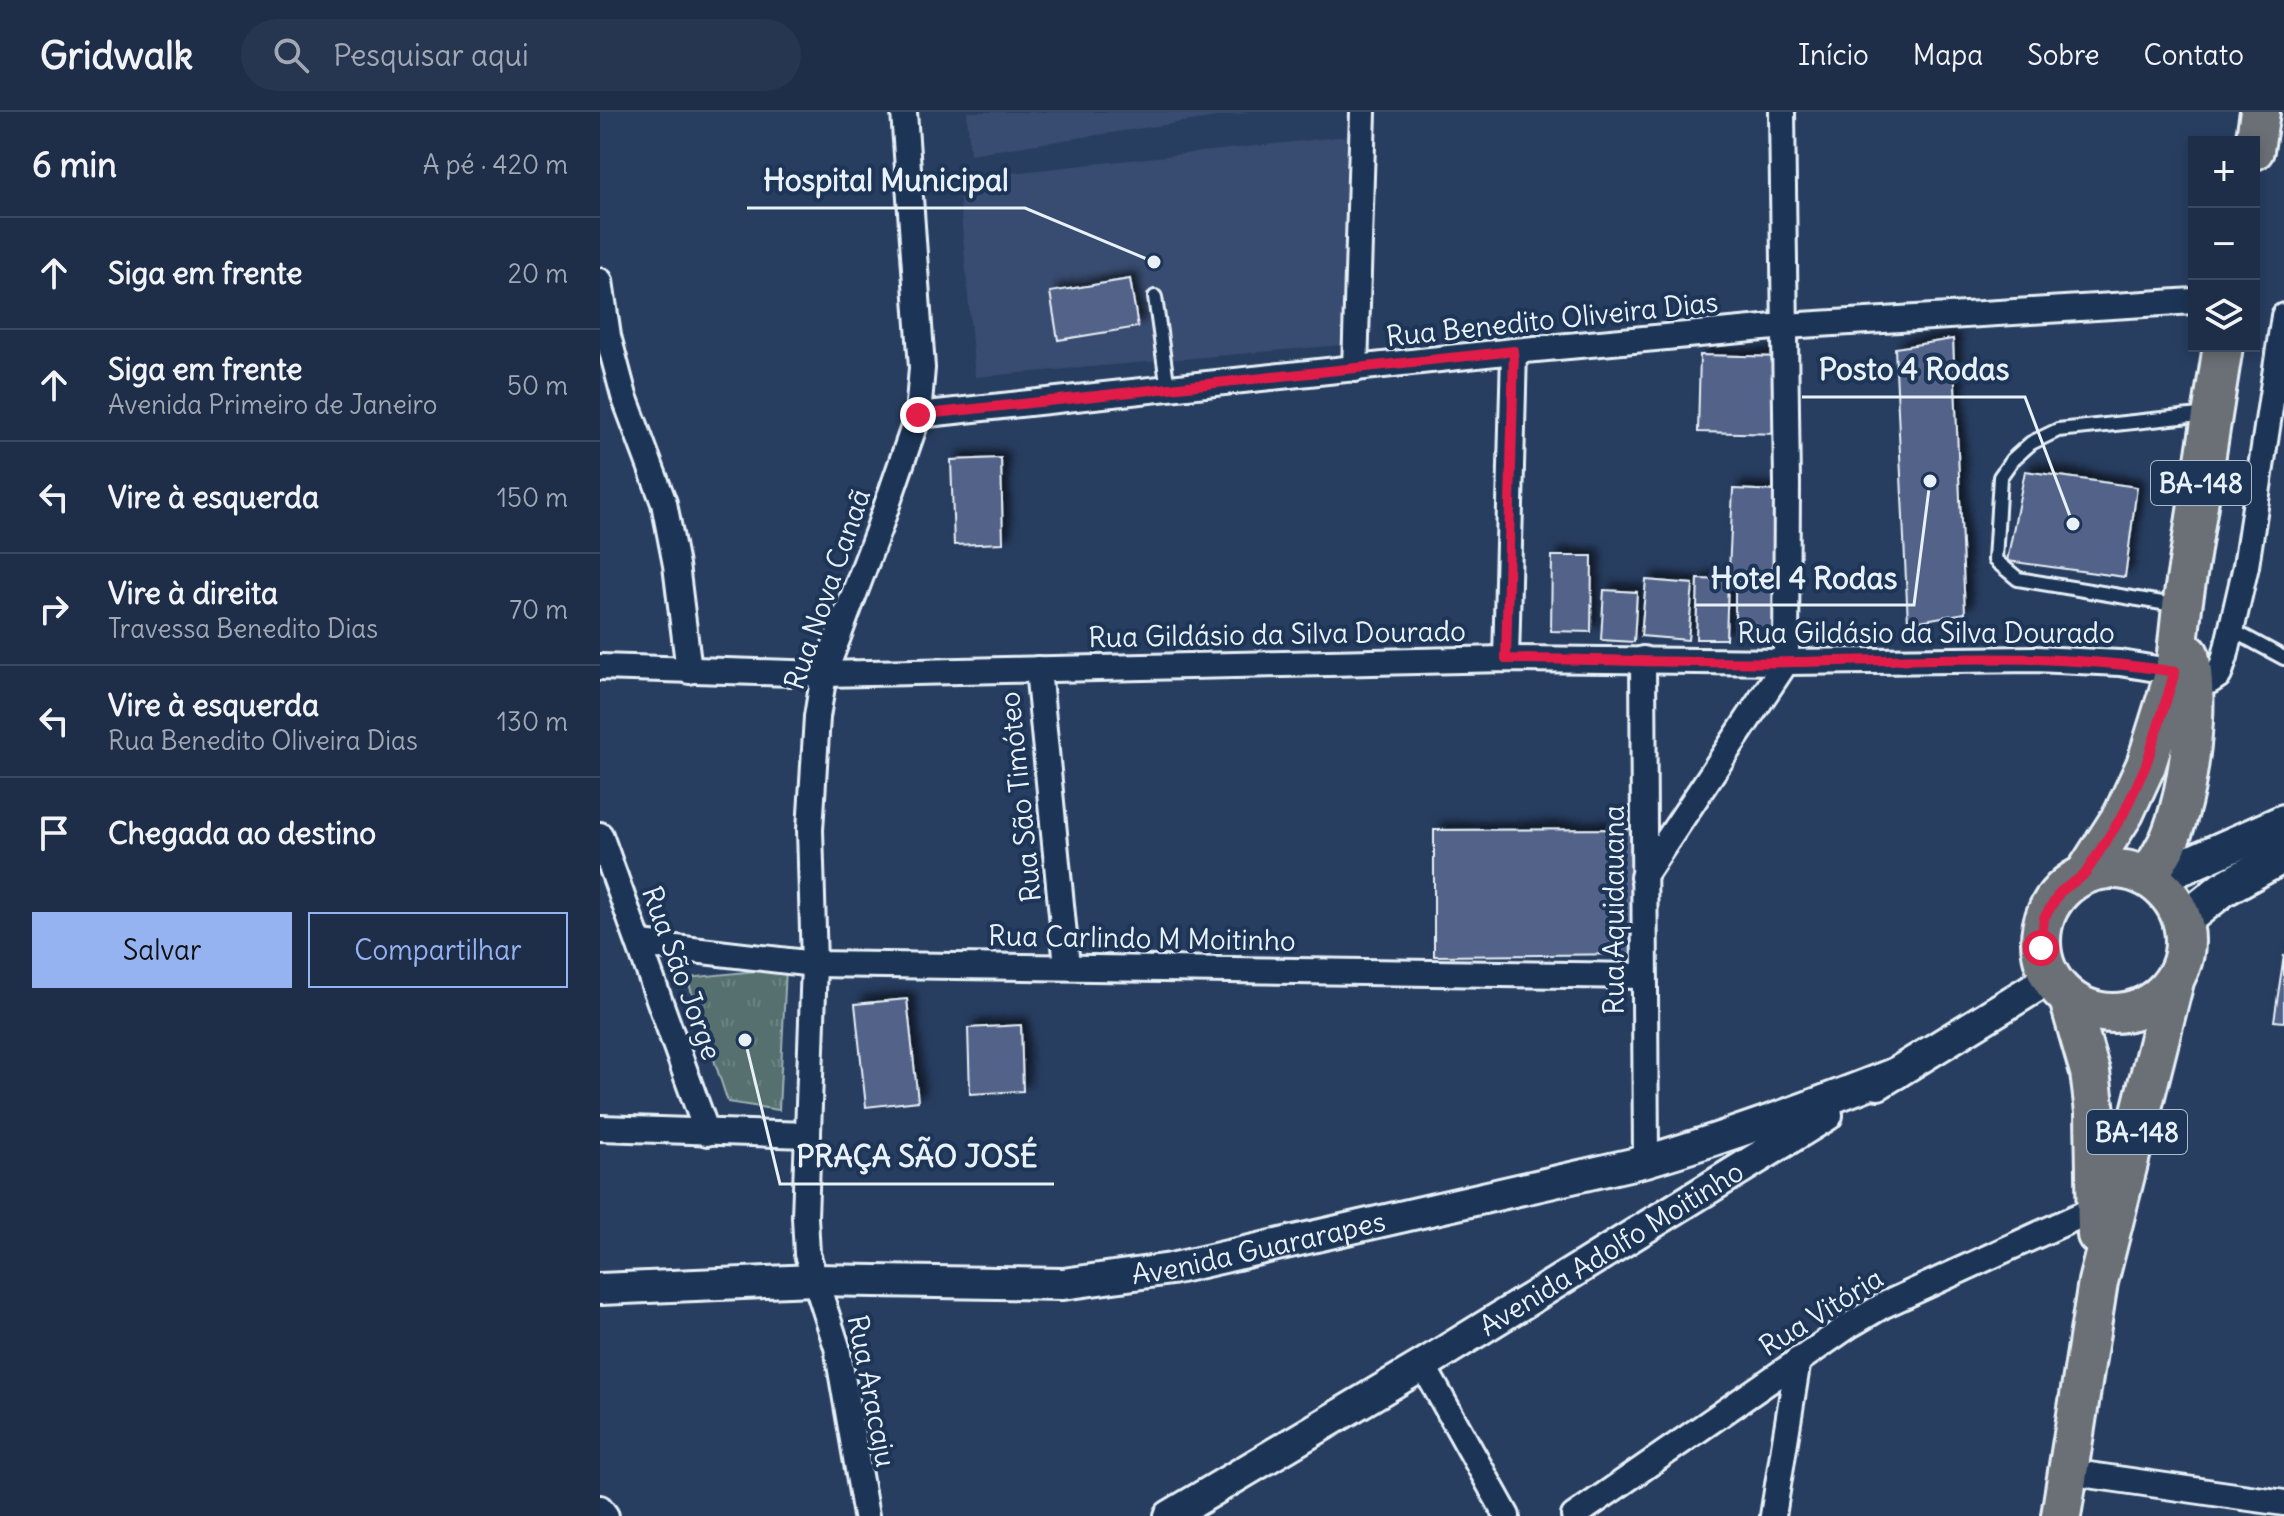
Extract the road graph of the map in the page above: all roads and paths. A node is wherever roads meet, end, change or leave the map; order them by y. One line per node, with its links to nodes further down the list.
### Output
1 (904, 112): 16 (street, Rua Nova Canaã)
2 (1363, 112): 13 (street)
3 (1782, 112): 10 (street)
4 (2260, 112): 5 (main road)
5 (2256, 136)
6 (600, 281): 25 (street)
7 (1155, 297): 14 (lane)
8 (2188, 301): 10 (street, Rua Benedito Oliveira Dias)
9 (2284, 316): 18 (street)
10 (1785, 326): 11 (street, Rua Benedito Oliveira Dias); 22 (street)
11 (1514, 351): 13 (street, Rua Benedito Oliveira Dias); 20 (street)
12 (2222, 352): 15 (main road, BA-148)
13 (1355, 369): 14 (street, Rua Benedito Oliveira Dias)
14 (1168, 389): 16 (street, Rua Benedito Oliveira Dias)
15 (2212, 414): 17 (main road, BA-148); 17 (lane)
16 (918, 415): 26 (street, Rua Nova Canaã)
17 (2181, 614): 27 (main road, BA-148)
18 (2232, 630): 19 (lane); 27 (street)
19 (2284, 658)
20 (1506, 659): 21 (street, Rua Gildásio da Silva Dourado); 24 (street, Rua Gildásio da Silva Dourado)
21 (1643, 659): 22 (street, Rua Gildásio da Silva Dourado); 32 (street, Rua Aquidauana)
22 (1786, 662): 27 (street, Rua Gildásio da Silva Dourado); 32 (street)
23 (600, 667): 25 (street, Rua Gildásio da Silva Dourado)
24 (1038, 669): 26 (street, Rua Gildásio da Silva Dourado); 37 (street, Rua São Timóteo)
25 (689, 671): 26 (street, Rua Gildásio da Silva Dourado)
26 (824, 674): 36 (street, Rua Nova Canaã)
27 (2185, 674): 31 (main road, BA-148); 33 (main road, BA-148)
28 (2284, 822): 33 (main road)
29 (600, 835): 35 (street, Rua São Jorge)
30 (2284, 855): 34 (main road)
31 (2085, 874): 33 (main road); 40 (main road)
32 (1643, 877): 38 (street, Rua Aquidauana)
33 (2151, 878): 34 (main road)
34 (2183, 921): 39 (main road)
35 (641, 944): 36 (street, Rua Carlindo M Moitinho); 43 (street, Rua São Jorge)
36 (814, 964): 37 (street, Rua Carlindo M Moitinho); 44 (street, Rua Nova Canaã)
37 (1067, 966): 38 (street, Rua Carlindo M Moitinho)
38 (1644, 976): 45 (street, Rua Aquidauana)
39 (2174, 981): 40 (main road); 46 (main road, BA-148)
40 (2059, 988): 41 (street, Avenida Adolfo Moitinho); 46 (main road, BA-148)
41 (1896, 1073): 45 (street, Avenida Guararapes); 50 (street, Avenida Adolfo Moitinho)
42 (600, 1128): 43 (street)
43 (707, 1133): 44 (street)
44 (808, 1135): 47 (street, Rua Nova Canaã)
45 (1646, 1161): 47 (street, Avenida Guararapes)
46 (2109, 1202): 49 (street, Rua Vitória); 51 (main road, BA-148)
47 (814, 1280): 48 (street, Avenida Guararapes); 55 (street, Rua Aracaju)
48 (600, 1289)
49 (1798, 1360): 58 (street, Rua Vitória); 59 (street)
50 (1423, 1365): 56 (street, Avenida Adolfo Moitinho); 57 (street)
51 (2068, 1472): 52 (street); 60 (main road, BA-148)
52 (2284, 1503)
53 (600, 1508): 54 (street)
54 (606, 1516)
55 (866, 1516)
56 (1170, 1516)
57 (1507, 1516)
58 (1574, 1516)
59 (1773, 1516)
60 (2061, 1516)

